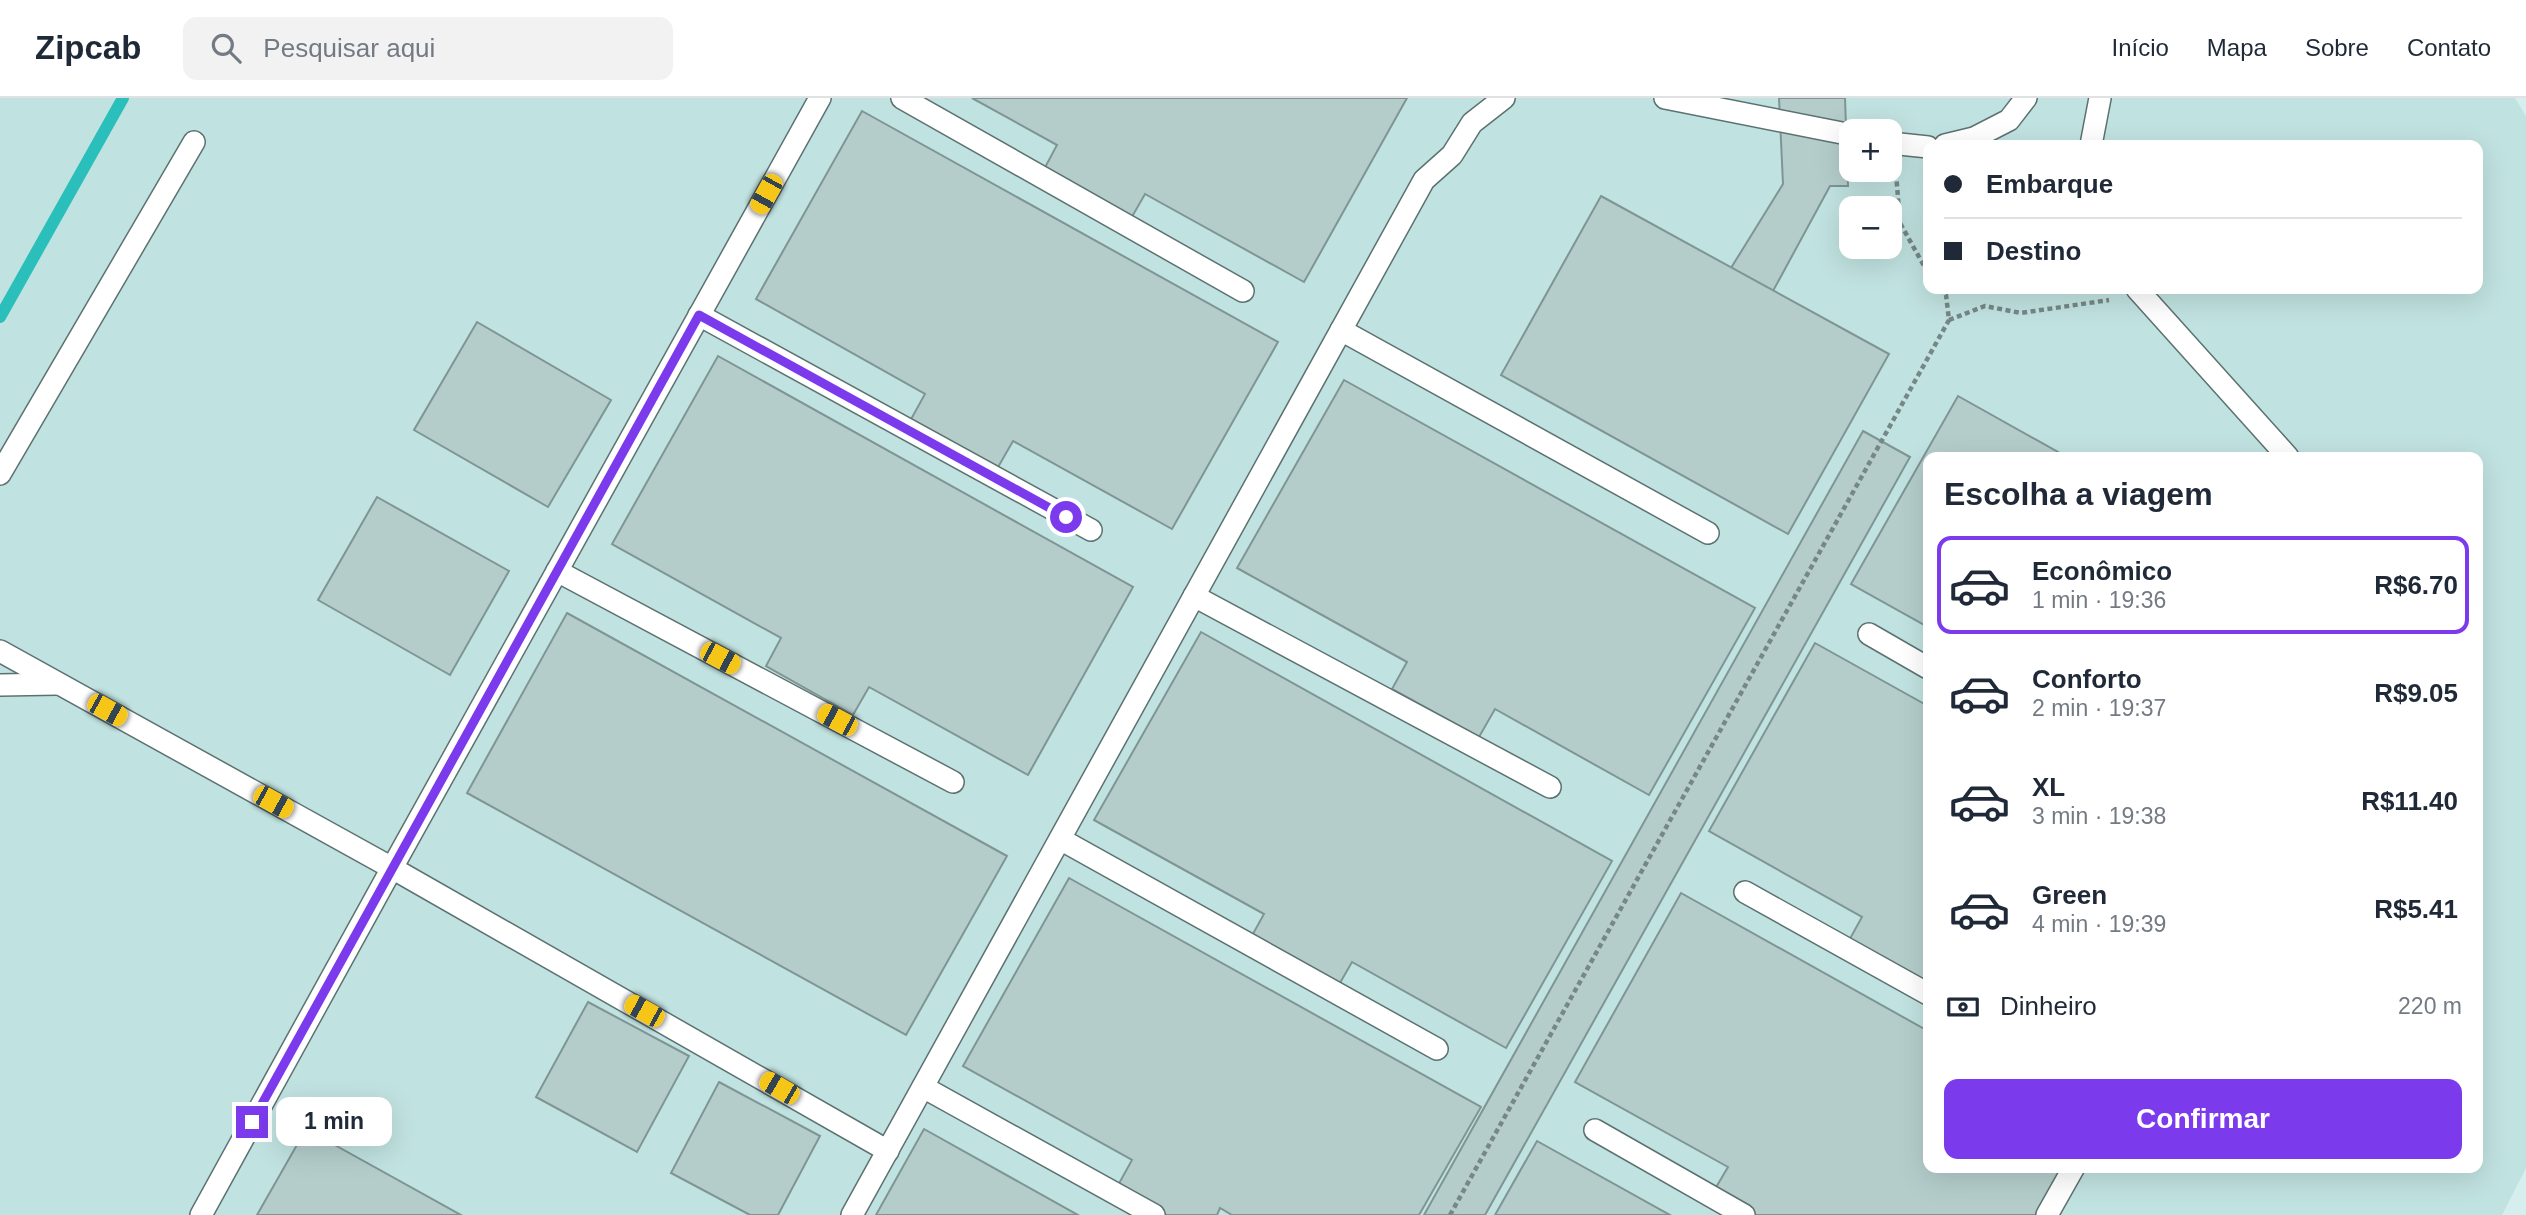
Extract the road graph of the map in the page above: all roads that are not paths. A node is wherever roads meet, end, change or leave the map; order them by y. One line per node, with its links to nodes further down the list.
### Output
1 (820, 98): 17 (lane)
2 (902, 98): 15 (lane)
3 (1665, 98): 7 (lane)
4 (2026, 98): 8 (lane)
5 (2100, 98): 9 (lane)
6 (1500, 99): 18 (lane)
7 (1839, 132)
8 (1966, 140)
9 (2092, 140)
10 (194, 142): 20 (lane)
11 (1902, 144): 13 (lane)
12 (1902, 146): 14 (lane)
13 (1923, 146)
14 (1923, 153)
15 (1243, 291)
16 (2139, 294): 19 (lane)
17 (699, 315): 21 (lane); 23 (lane)
18 (1341, 330): 22 (lane); 24 (lane)
19 (2283, 452)
20 (0, 474)
21 (1091, 530)
22 (1708, 534)
23 (557, 571): 30 (lane); 33 (lane)
24 (1194, 596): 31 (lane); 32 (lane)
25 (1869, 634): 27 (lane)
26 (0, 651): 28 (lane)
27 (1923, 665)
28 (59, 684): 29 (lane); 33 (lane)
29 (0, 685)
30 (953, 782)
31 (1550, 787)
32 (1060, 839): 36 (lane); 37 (lane)
33 (392, 868): 39 (lane); 41 (lane)
34 (1745, 892): 35 (lane)
35 (1923, 991)
36 (1437, 1049)
37 (923, 1087): 39 (lane); 43 (lane)
38 (1595, 1130): 44 (lane)
39 (888, 1151): 42 (lane)
40 (2071, 1173): 45 (lane)
41 (201, 1215)
42 (852, 1215)
43 (1154, 1215)
44 (1744, 1215)
45 (2047, 1215)

